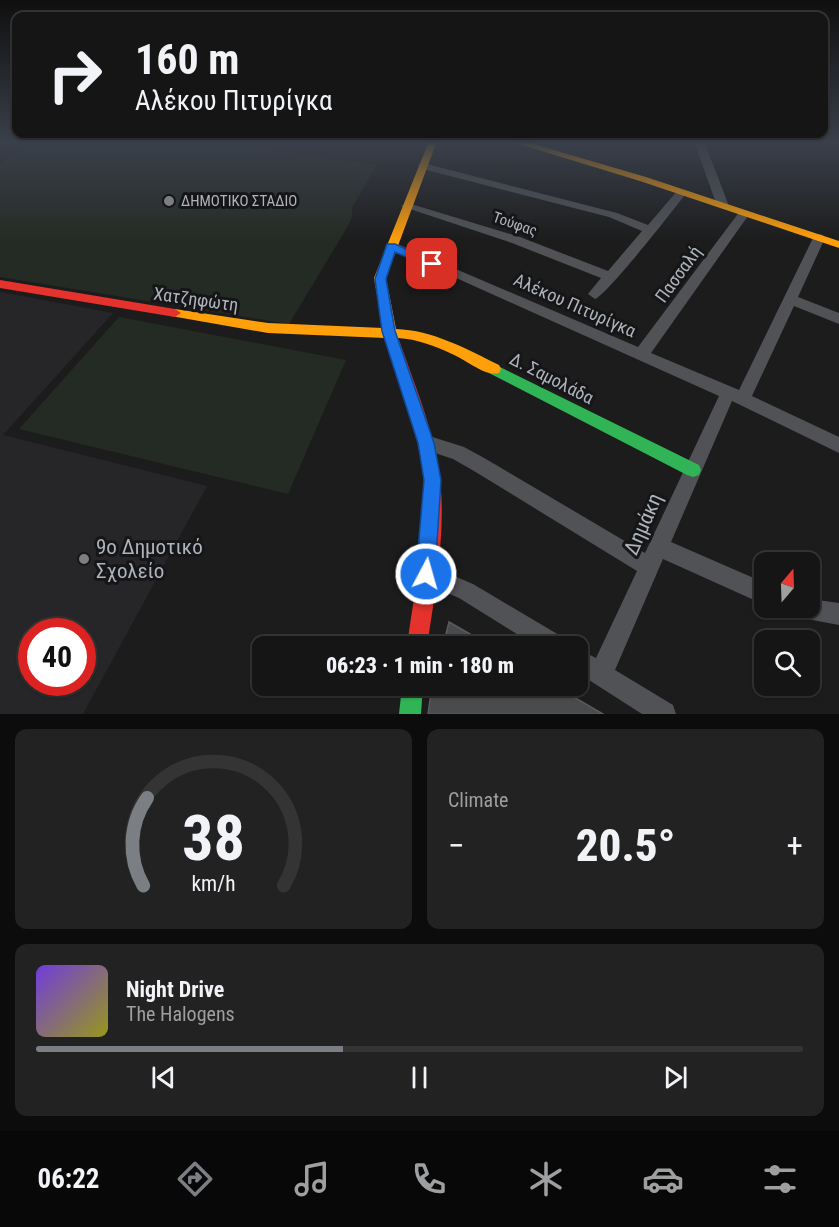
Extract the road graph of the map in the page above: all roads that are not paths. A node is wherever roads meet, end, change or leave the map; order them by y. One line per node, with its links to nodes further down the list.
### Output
1 (420, 174): 6 (street)
2 (455, 174): 9 (street)
3 (623, 174): 5 (street)
4 (711, 174): 7 (street)
5 (682, 192): 7 (street); 9 (street)
6 (407, 206): 11 (street); 12 (street, Τούφας)
7 (723, 206): 8 (street)
8 (744, 213): 10 (street); 18 (street, Πασσαλή)
9 (650, 231): 12 (street)
10 (832, 240): 15 (street, Δημάκη)
11 (391, 246): 17 (street); 18 (street, Αλέκου Πιτυρίγκα)
12 (610, 277): 14 (street)
13 (0, 284): 17 (street, Χατζηφώτη)
14 (596, 294)
15 (790, 298): 16 (street); 19 (street, Δημάκη)
16 (839, 319)
17 (389, 331): 20 (street); 22 (street, Δ. Σαμολάδα)
18 (641, 355): 19 (street, Αλέκου Πιτυρίγκα)
19 (735, 396): 21 (street, Αλέκου Πιτυρίγκα); 22 (street, Δημάκη)
20 (426, 443): 24 (street); 25 (street)
21 (839, 445)
22 (693, 470): 23 (street, Δημάκη)
23 (658, 547): 24 (street, Δημάκη); 26 (street)
24 (650, 567): 32 (street, Δημάκη)
25 (426, 574): 29 (street); 30 (street)
26 (754, 589)
27 (820, 611): 28 (street)
28 (839, 614)
29 (418, 636)
30 (540, 636)
31 (588, 666): 32 (street)
32 (601, 674): 35 (street)
33 (412, 696): 34 (street)
34 (410, 714)
35 (664, 714)

